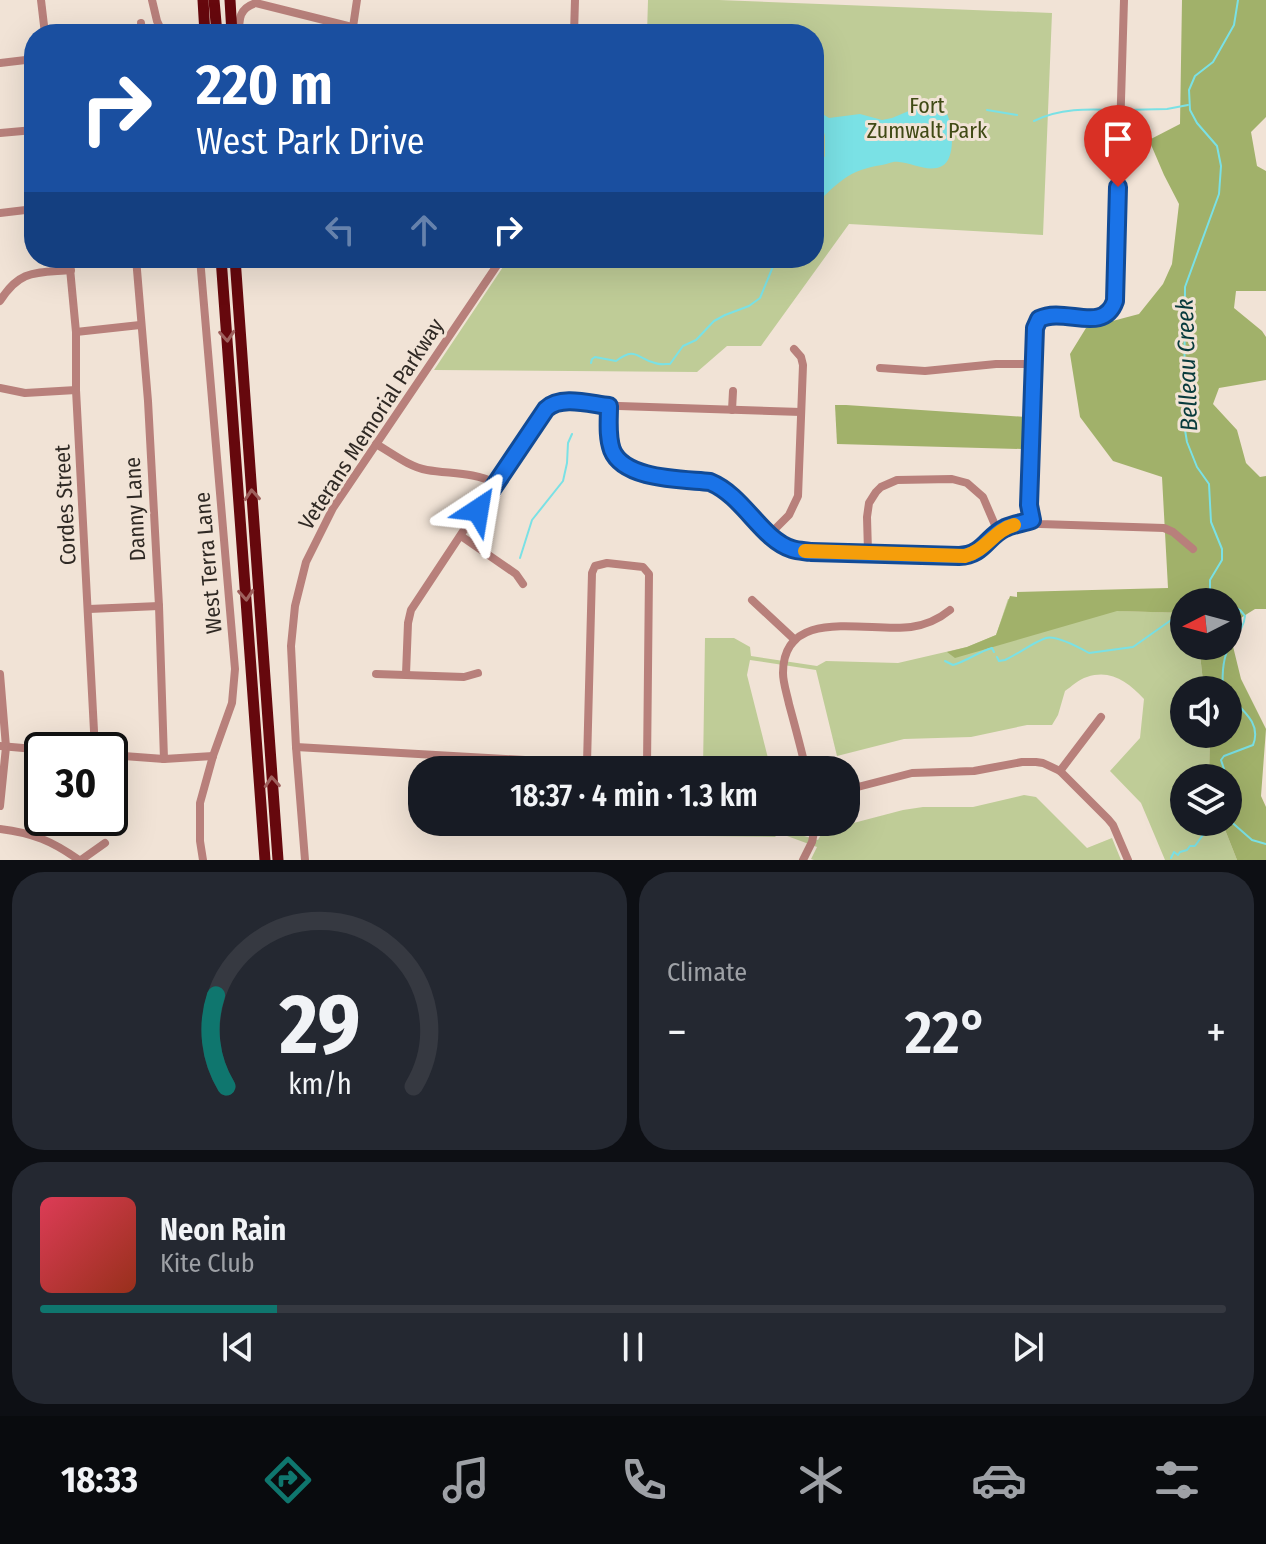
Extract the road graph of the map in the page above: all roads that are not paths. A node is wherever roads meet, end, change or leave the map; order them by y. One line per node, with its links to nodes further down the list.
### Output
1 (41, 0): 9 (street)
2 (152, 0): 10 (street)
3 (203, 0): 11 (highway)
4 (214, 0): 12 (highway)
5 (230, 0): 13 (highway)
6 (357, 0): 16 (street)
7 (575, 0): 17 (street)
8 (1124, 0): 34 (street)
9 (44, 24)
10 (158, 24)
11 (204, 24)
12 (216, 24)
13 (231, 24)
14 (240, 24): 15 (street)
15 (341, 24)
16 (353, 24)
17 (574, 24)
18 (24, 60): 19 (street)
19 (0, 63)
20 (24, 131): 21 (street)
21 (0, 133)
22 (24, 210): 23 (street)
23 (0, 213)
24 (137, 268): 31 (street, Danny Lane)
25 (201, 268): 66 (street, West Terra Lane)
26 (222, 268): 80 (highway, one-way to 80)
27 (236, 268): 81 (highway, one-way to 27)
28 (495, 268): 42 (street, Veterans Memorial Parkway)
29 (71, 270): 30 (street); 32 (street, Cordes Street)
30 (0, 301)
31 (140, 325): 32 (street); 52 (street, Danny Lane)
32 (76, 332): 37 (street, Cordes Street)
33 (794, 349): 41 (street)
34 (1034, 364): 35 (street); 44 (street)
35 (880, 368)
36 (0, 388): 37 (street)
37 (76, 390): 53 (street, Cordes Street)
38 (733, 391): 40 (street)
39 (609, 406): 40 (street); 43 (street); 46 (street)
40 (732, 410): 41 (street)
41 (801, 412): 46 (street)
42 (376, 444): 43 (street); 63 (street, Veterans Memorial Parkway)
43 (495, 483): 47 (street)
44 (1032, 520): 45 (street); 48 (street)
45 (998, 532): 49 (street); 49 (street)
46 (770, 534): 49 (street)
47 (461, 536): 50 (street); 59 (street)
48 (1193, 549)
49 (868, 552)
50 (523, 584)
51 (752, 600): 55 (street)
52 (159, 606): 53 (street); 71 (street, Danny Lane)
53 (89, 609): 61 (street, Cordes Street)
54 (950, 610): 55 (street)
55 (795, 640): 70 (street)
56 (478, 673): 59 (street)
57 (0, 674): 62 (street)
58 (376, 674): 59 (street)
59 (406, 674)
60 (1101, 717): 72 (street)
61 (94, 732)
62 (3, 746): 64 (street); 74 (street)
63 (296, 747): 67 (street); 82 (street, Veterans Memorial Parkway)
64 (24, 748)
65 (128, 756): 71 (street)
66 (213, 756): 71 (street); 79 (street, West Terra Lane)
67 (460, 756)
68 (587, 756): 69 (street)
69 (647, 756)
70 (802, 756)
71 (164, 759)
72 (1060, 771): 73 (street); 84 (street)
73 (860, 786)
74 (0, 806)
75 (0, 829): 78 (street)
76 (813, 836): 83 (street)
77 (105, 843): 78 (street)
78 (80, 860)
79 (203, 860)
80 (265, 860)
81 (278, 860)
82 (305, 860)
83 (803, 860)
84 (1128, 860)

